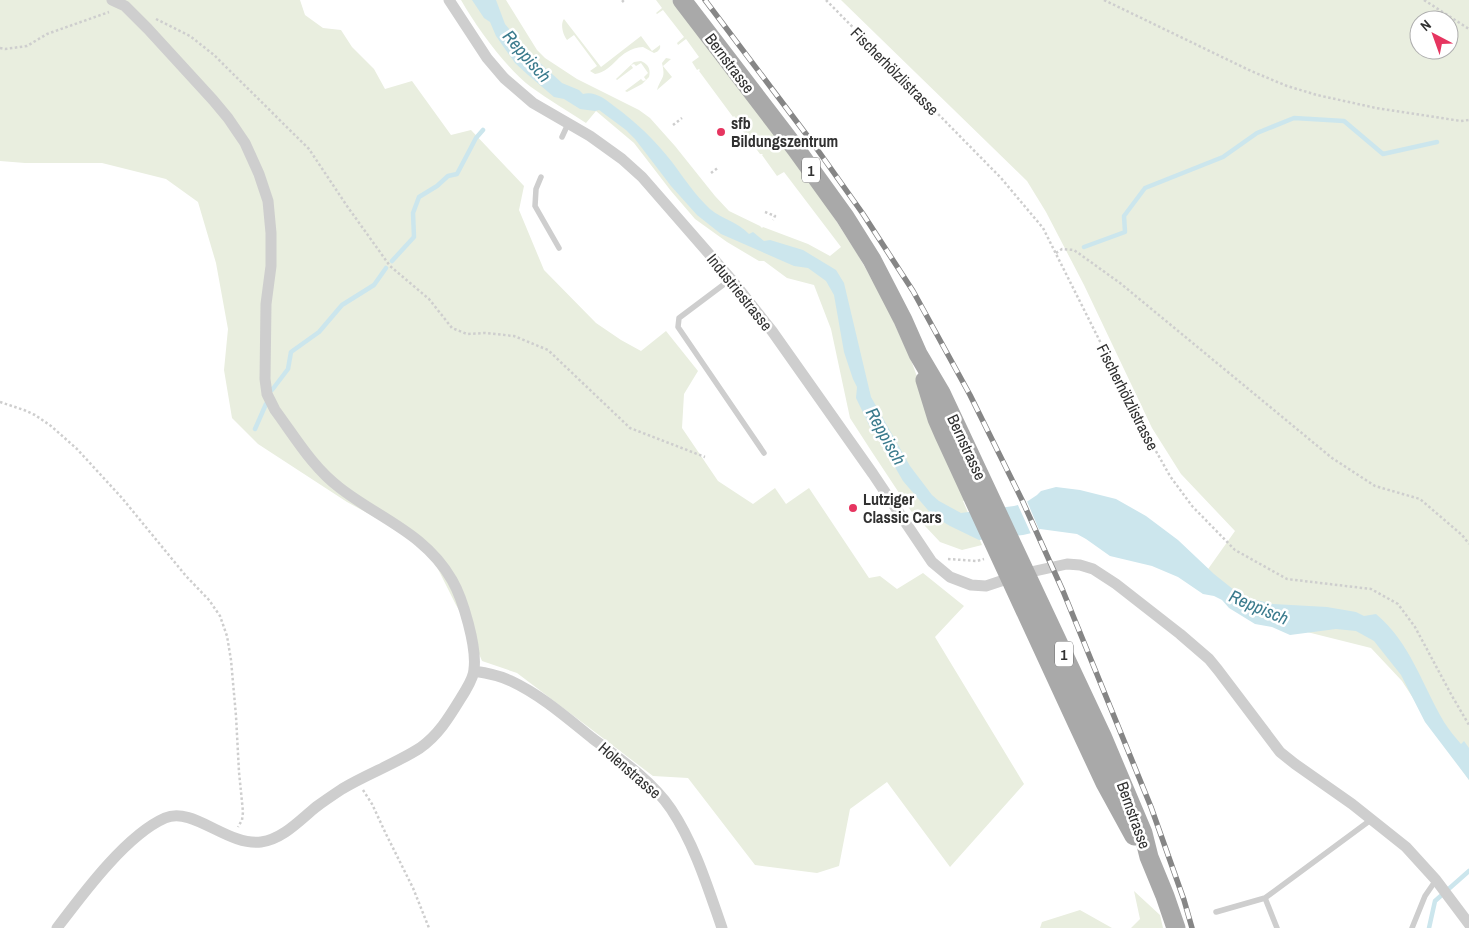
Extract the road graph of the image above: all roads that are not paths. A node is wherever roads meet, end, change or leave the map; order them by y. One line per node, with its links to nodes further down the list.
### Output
1 (112, 0): 11 (street)
2 (449, 0): 4 (street, Industriestrasse)
3 (682, 0): 10 (main road, Bernstrasse / 1)
4 (568, 124): 5 (lane); 8 (street, Industriestrasse)
5 (562, 137)
6 (541, 176): 7 (lane)
7 (559, 248)
8 (731, 279): 9 (lane); 10 (street, Industriestrasse)
9 (764, 452)
10 (1018, 575): 12 (street, Industriestrasse); 19 (main road, Bernstrasse / 1)
11 (474, 671): 17 (street); 18 (street, Holenstrasse)
12 (1372, 819): 13 (street, Industriestrasse); 14 (lane)
13 (1436, 880): 16 (street, Industriestrasse); 21 (lane)
14 (1265, 898): 15 (lane); 20 (lane)
15 (1216, 912)
16 (1469, 924)
17 (57, 928)
18 (722, 928)
19 (1176, 928)
20 (1277, 928)
21 (1412, 928)

